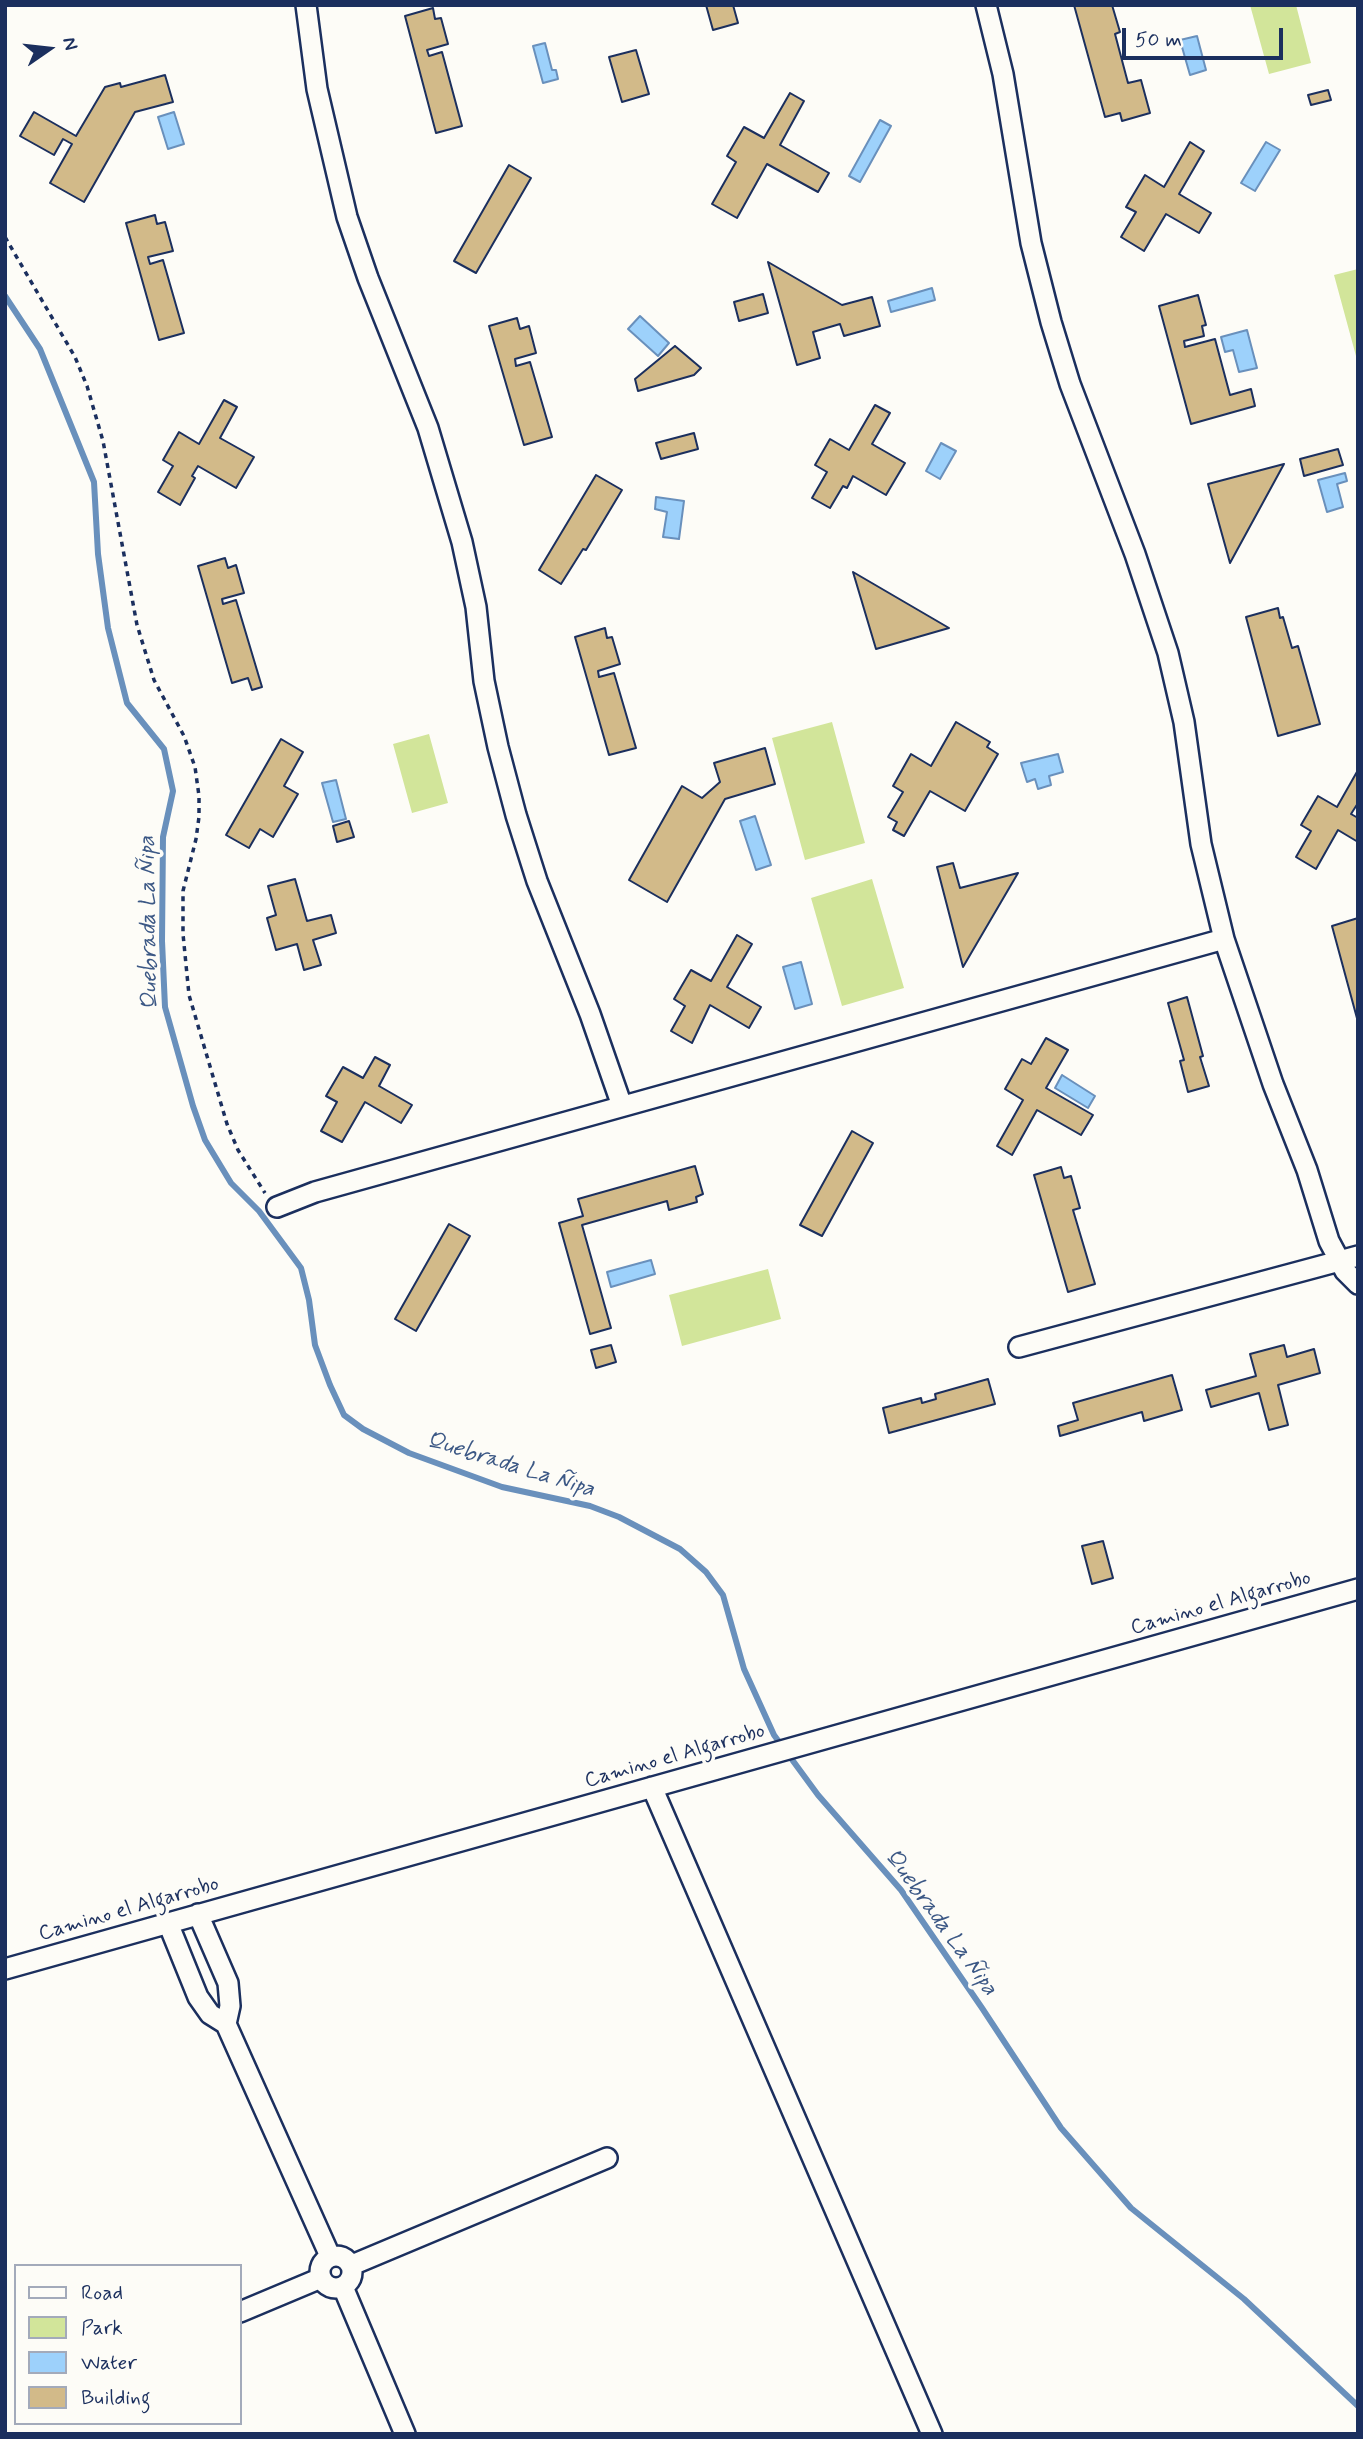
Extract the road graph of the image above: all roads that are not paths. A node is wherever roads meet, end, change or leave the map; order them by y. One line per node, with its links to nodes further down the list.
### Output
1 (306, 5): 4 (street)
2 (986, 5): 3 (street)
3 (1224, 939): 4 (street); 6 (street)
4 (622, 1106): 5 (street)
5 (277, 1207)
6 (1348, 1258): 7 (street); 8 (street)
7 (1358, 1284)
8 (1019, 1348)
9 (1358, 1589): 10 (street, Camino el Algarrobo)
10 (652, 1787): 11 (street, Camino el Algarrobo); 22 (street)
11 (198, 1914): 12 (street, Camino el Algarrobo); 14 (street)
12 (168, 1923): 13 (street, Camino el Algarrobo); 14 (street)
13 (5, 1969)
14 (226, 2024): 16 (street)
15 (607, 2158): 17 (street)
16 (330, 2256): 17 (street); 18 (street)
17 (352, 2265): 19 (street)
18 (321, 2278): 19 (street); 20 (street)
19 (343, 2287): 21 (street)
20 (242, 2311)
21 (405, 2434)
22 (932, 2434)

